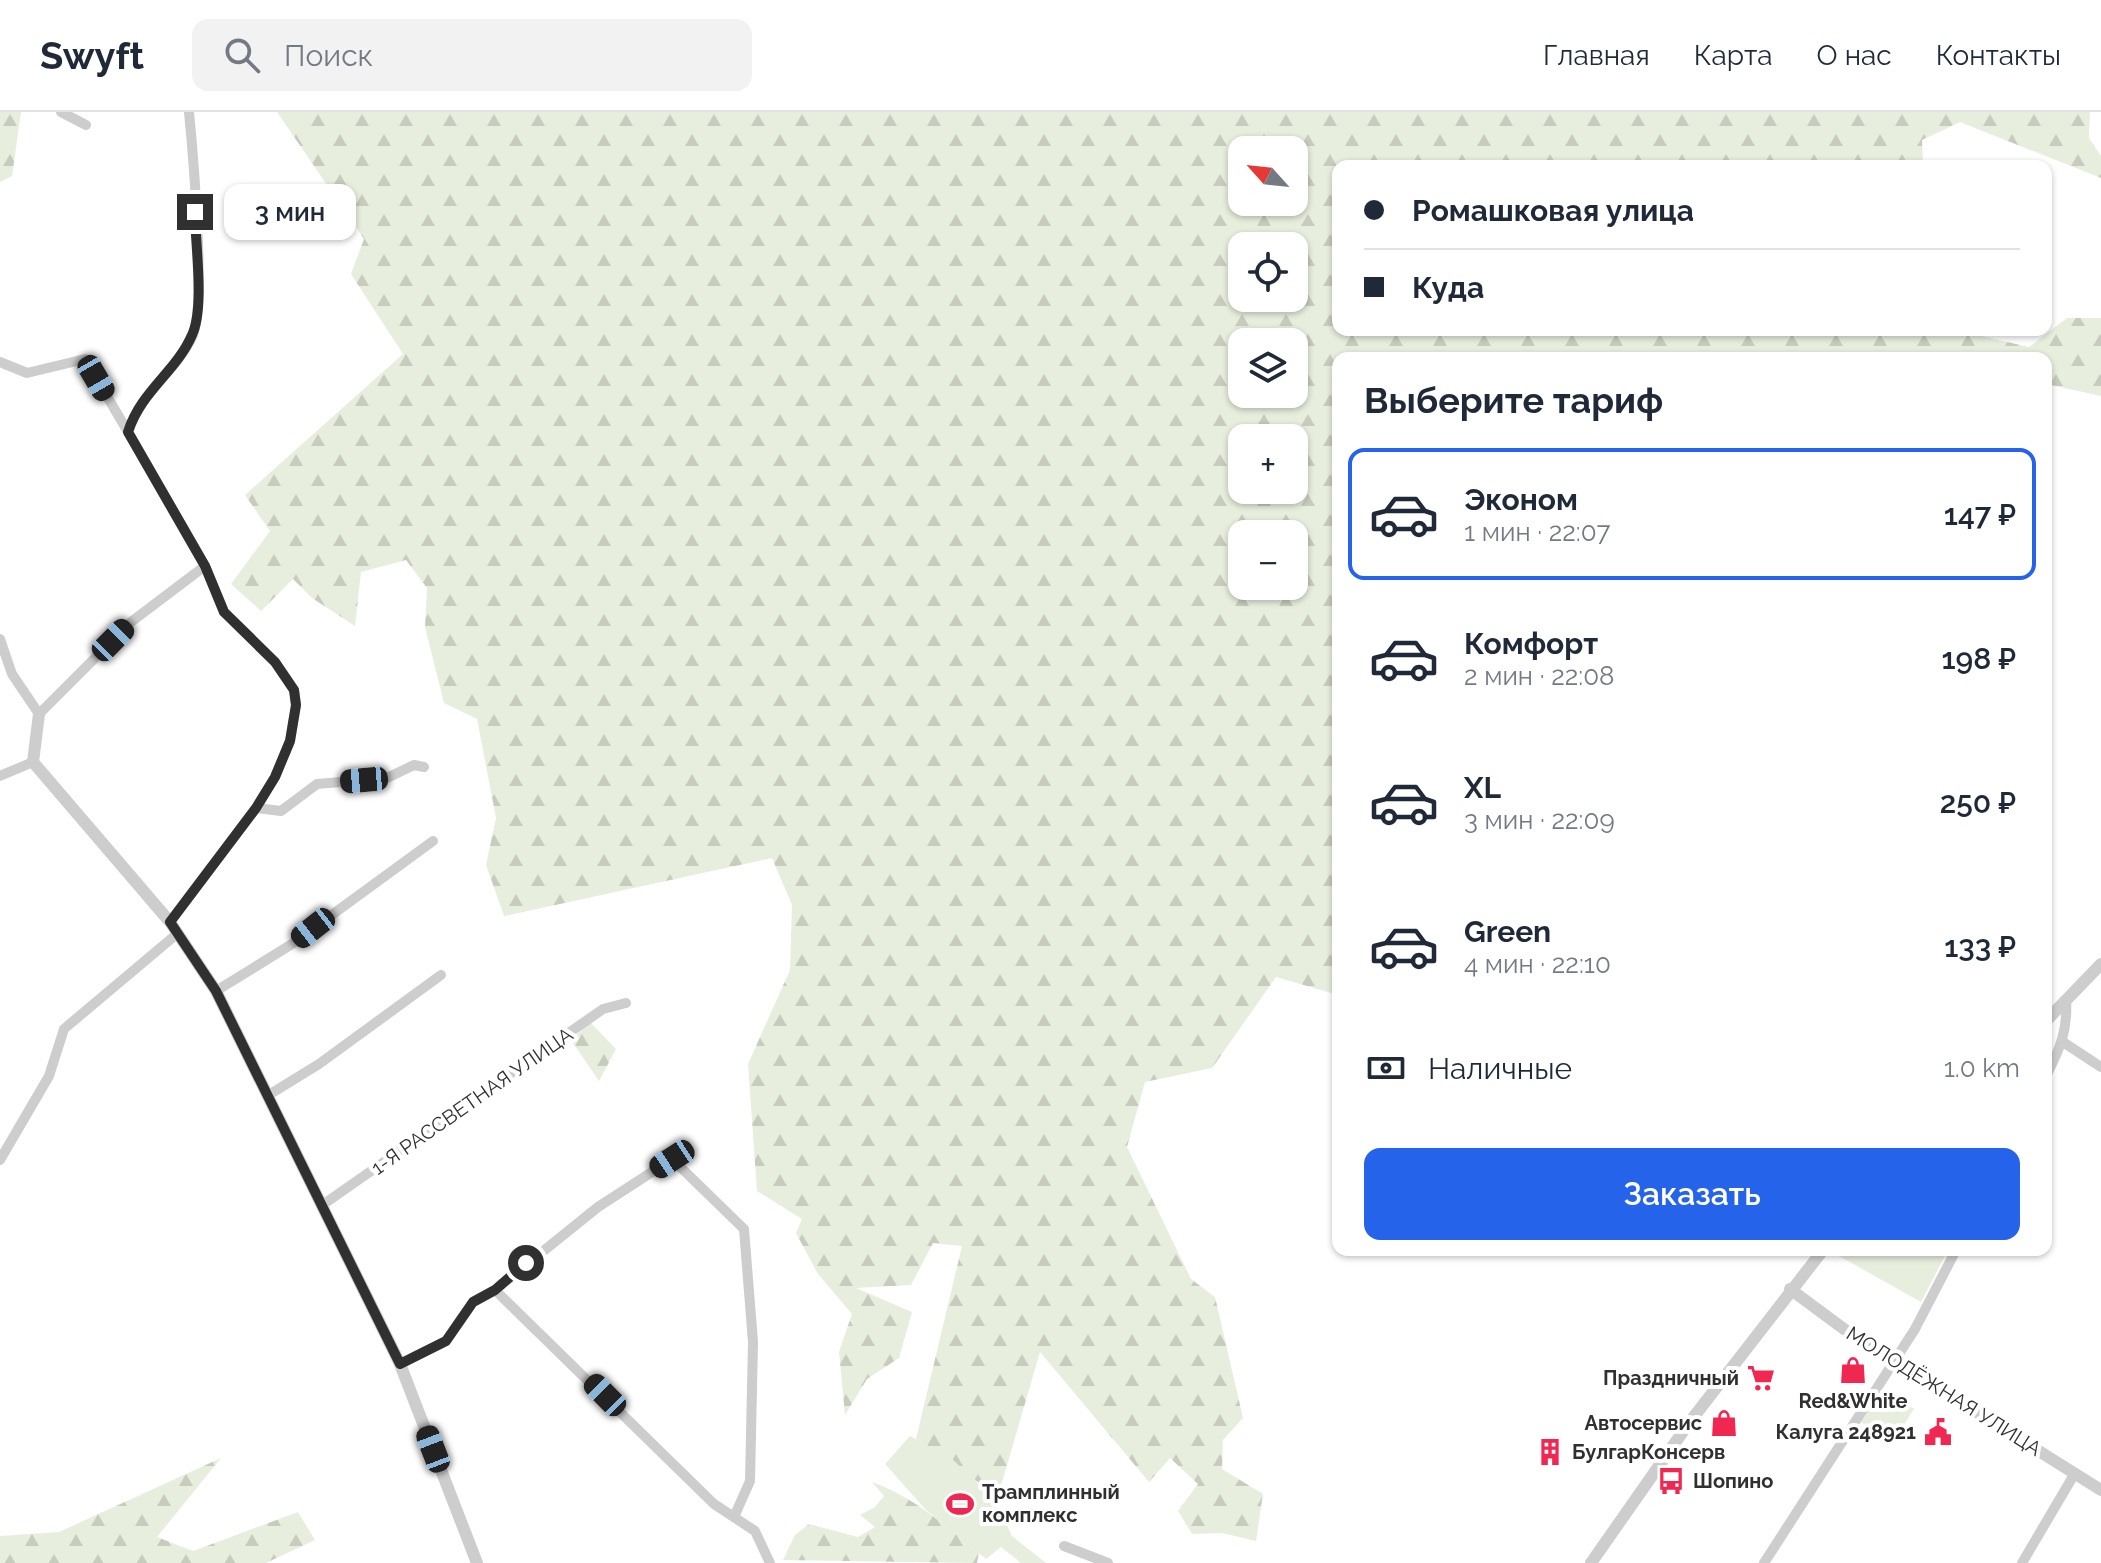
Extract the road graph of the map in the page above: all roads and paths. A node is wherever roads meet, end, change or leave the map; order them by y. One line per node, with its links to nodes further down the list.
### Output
1 (61, 112): 3 (street)
2 (189, 112): 5 (street)
3 (86, 125)
4 (0, 362): 5 (street)
5 (128, 432): 6 (street)
6 (205, 566): 8 (street); 12 (street)
7 (0, 639): 8 (street)
8 (39, 714): 9 (street)
9 (33, 762): 11 (street); 14 (street)
10 (424, 767): 12 (street)
11 (0, 776)
12 (256, 808): 14 (street)
13 (433, 841): 18 (street)
14 (170, 922): 15 (street)
15 (178, 933): 18 (street); 26 (street)
16 (2101, 964): 19 (street)
17 (441, 975): 25 (street)
18 (216, 991): 25 (street)
19 (2066, 1000): 21 (street); 22 (street)
20 (626, 1003): 27 (street, 1-Я РАССВЕТНАЯ УЛИЦА)
21 (2052, 1015)
22 (2063, 1042): 23 (street); 24 (street)
23 (2052, 1064)
24 (2101, 1067)
25 (267, 1096): 27 (street)
26 (0, 1160)
27 (321, 1206): 33 (street)
28 (1818, 1256): 30 (street)
29 (1953, 1256): 32 (street)
30 (1790, 1289): 32 (street, МОЛОДЁЖНАЯ УЛИЦА); 41 (street)
31 (495, 1290): 33 (street); 36 (street); 36 (street)
32 (1895, 1361): 34 (street, МОЛОДЁЖНАЯ УЛИЦА); 42 (street)
33 (400, 1364): 38 (street)
34 (2075, 1473): 35 (street, МОЛОДЁЖНАЯ УЛИЦА); 43 (street)
35 (2101, 1490)
36 (734, 1517): 39 (street)
37 (1064, 1546): 40 (street)
38 (477, 1563)
39 (770, 1563)
40 (1108, 1563)
41 (1591, 1563)
42 (1764, 1563)
43 (2022, 1563)

